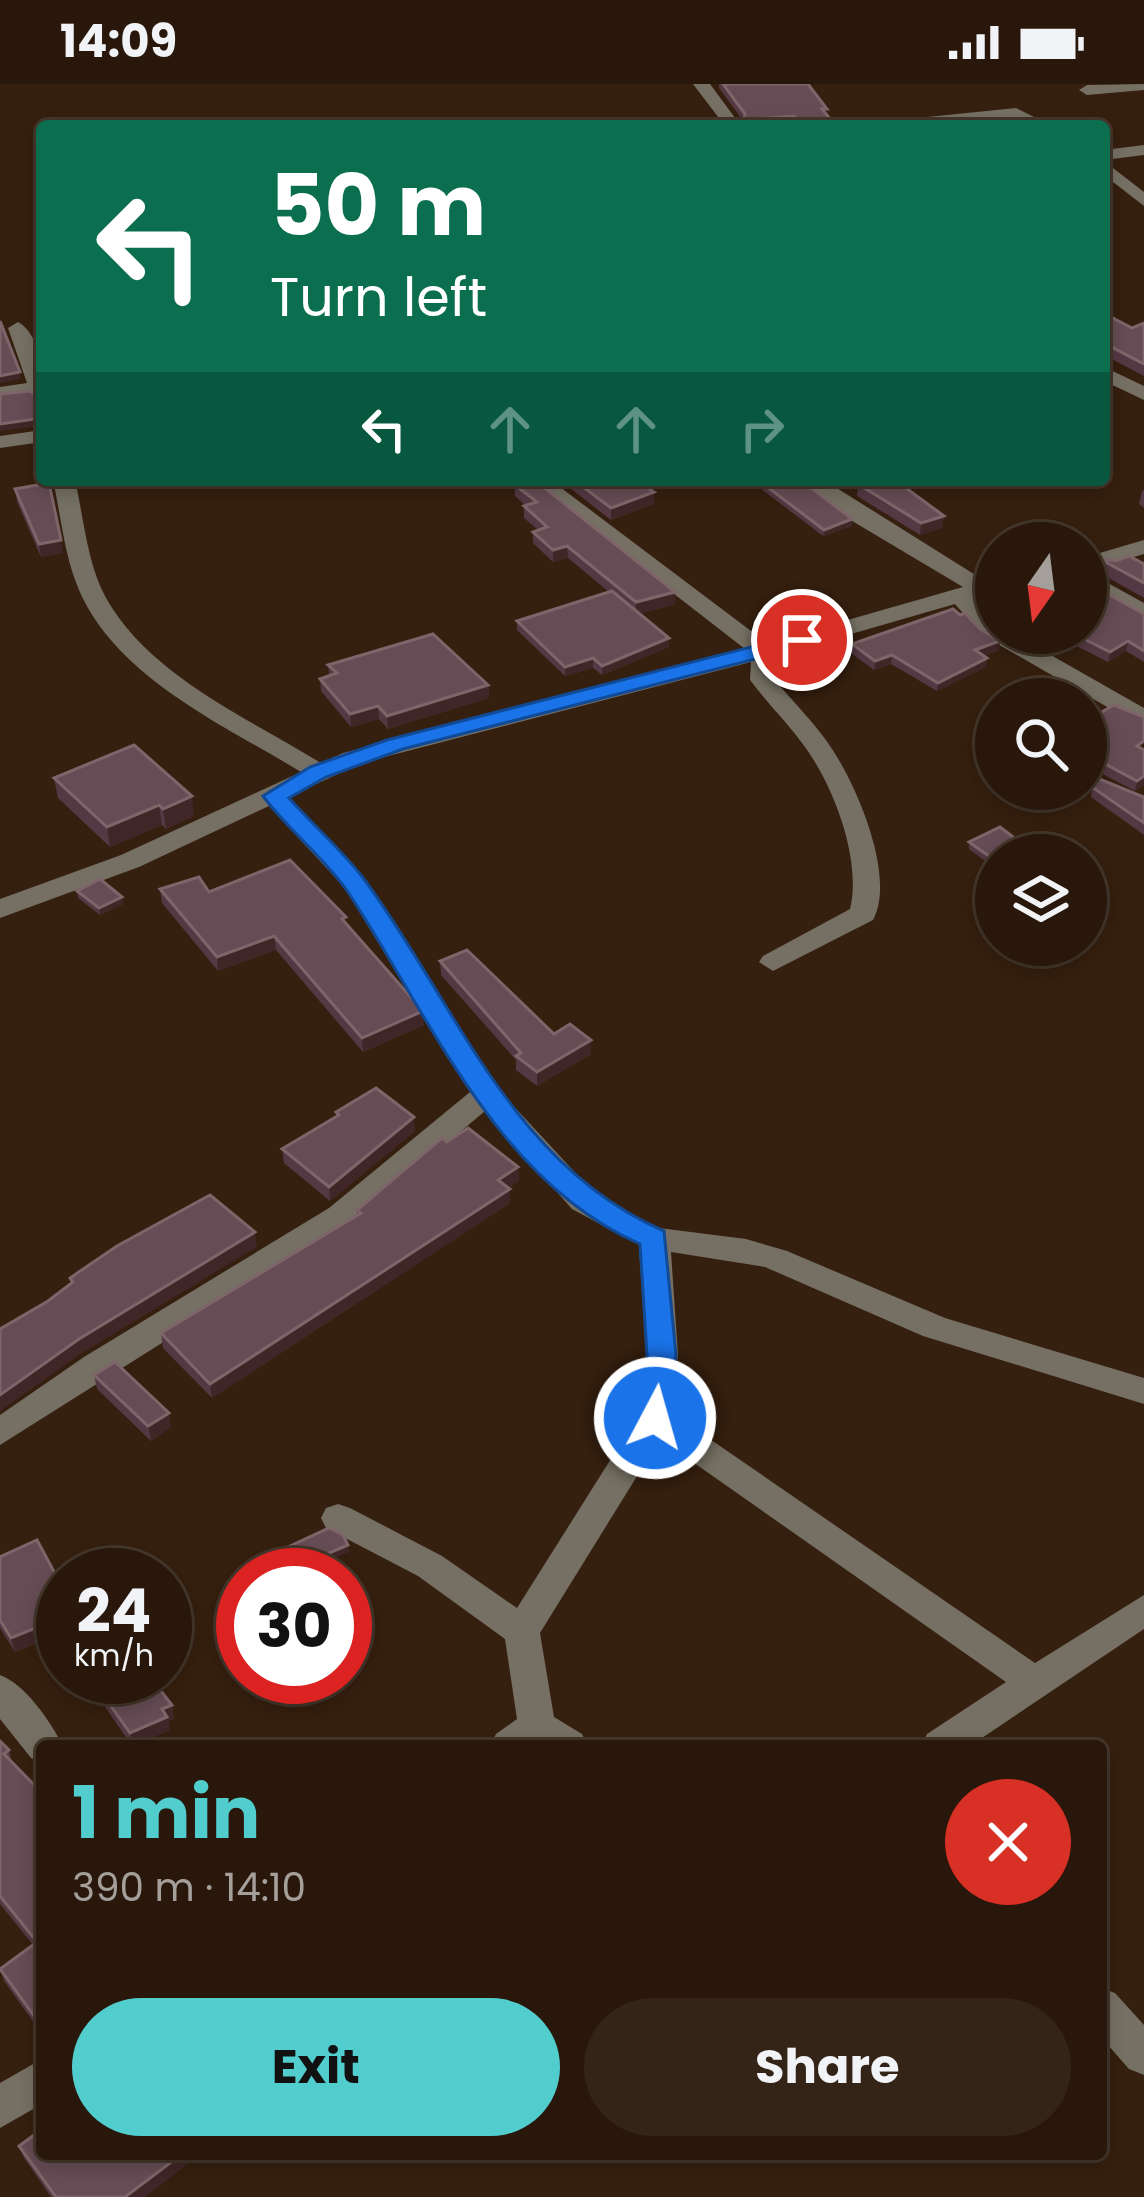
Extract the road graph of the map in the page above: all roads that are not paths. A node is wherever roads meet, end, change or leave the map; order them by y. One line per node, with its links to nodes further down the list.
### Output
1 (701, 84): 4 (street)
2 (1144, 86): 3 (street)
3 (1087, 90)
4 (730, 120)
5 (947, 120): 6 (street)
6 (1031, 120)
7 (1144, 150): 8 (street)
8 (1110, 154)
9 (1110, 171): 10 (street)
10 (1144, 201)
11 (0, 349): 12 (street)
12 (28, 349)
13 (1110, 376): 16 (street)
14 (36, 392): 15 (street)
15 (0, 393)
16 (1144, 394)
17 (36, 437): 18 (street)
18 (0, 442)
19 (65, 486): 31 (street)
20 (818, 486): 24 (street)
21 (552, 488): 28 (street)
22 (1144, 547): 23 (street)
23 (1107, 558)
24 (975, 587)
25 (975, 590): 28 (street)
26 (1107, 591): 27 (street)
27 (1144, 613)
28 (763, 652): 31 (street); 34 (street)
29 (1032, 654): 30 (street)
30 (1144, 718)
31 (318, 772): 32 (street)
32 (274, 796): 33 (street); 35 (street)
33 (0, 909)
34 (773, 962)
35 (486, 1094): 36 (street); 39 (street)
36 (654, 1239): 37 (street); 38 (street)
37 (1144, 1391)
38 (655, 1418): 42 (street); 43 (street)
39 (0, 1432)
40 (338, 1518): 42 (street)
41 (1144, 1610): 43 (street)
42 (522, 1631): 45 (street)
43 (1037, 1684): 47 (street)
44 (0, 1691): 46 (street)
45 (539, 1739)
46 (39, 1740)
47 (949, 1740)
48 (1107, 2014): 49 (street)
49 (1144, 2055)
50 (36, 2083): 51 (street)
51 (0, 2108)

